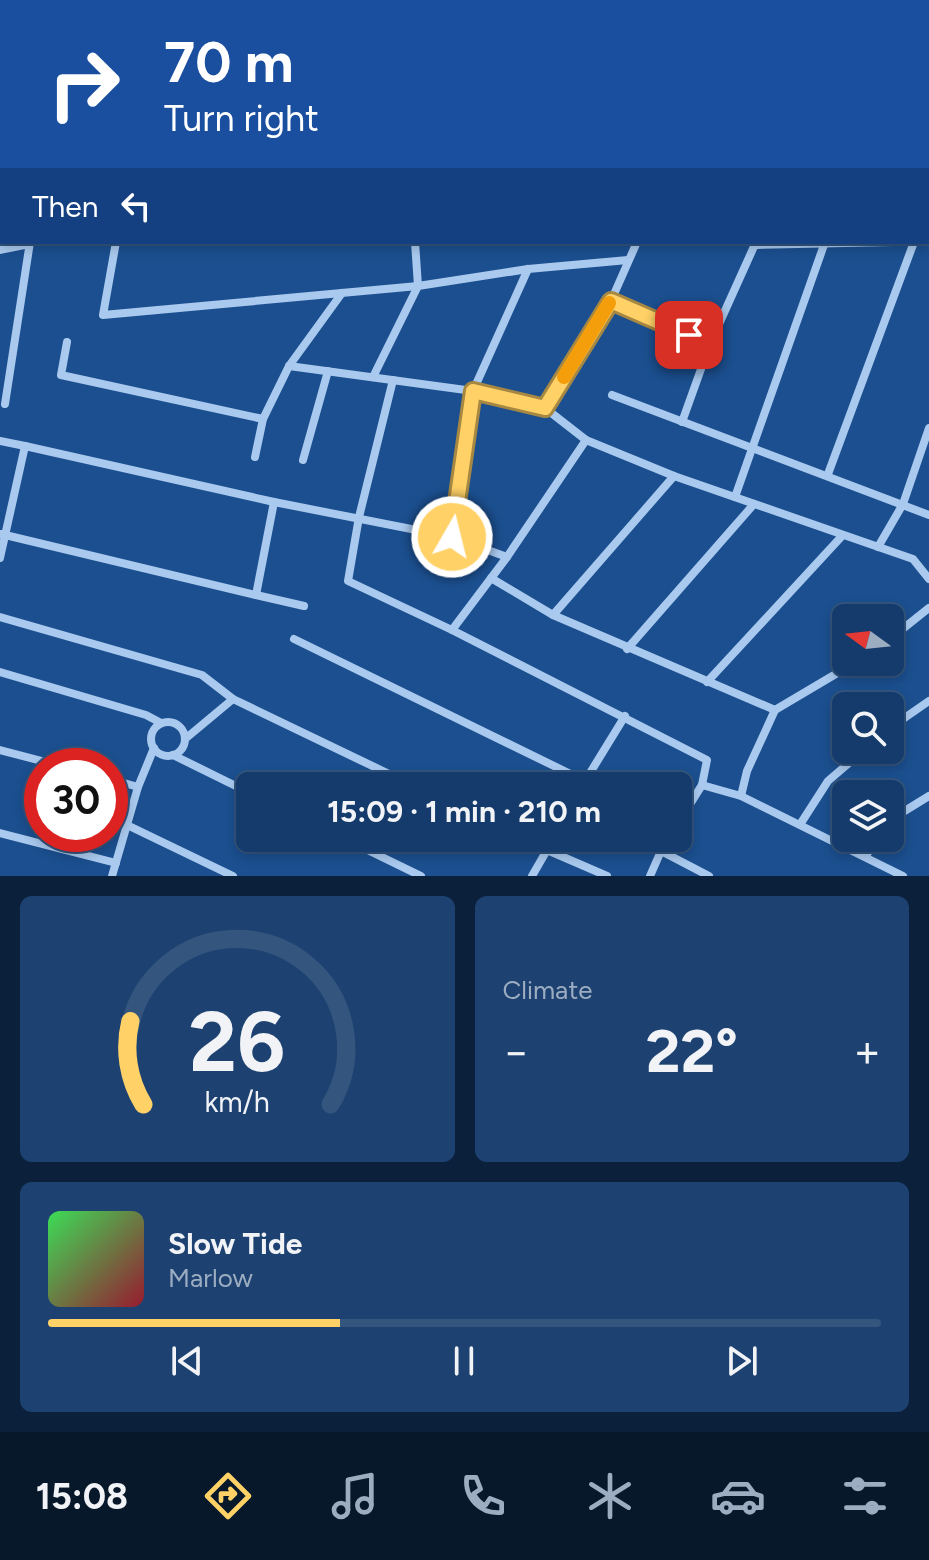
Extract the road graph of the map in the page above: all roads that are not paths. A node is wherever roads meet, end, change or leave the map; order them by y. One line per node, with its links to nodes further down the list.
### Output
1 (27, 244): 21 (street)
2 (116, 244): 11 (street)
3 (415, 244): 10 (street)
4 (636, 244): 8 (street)
5 (756, 244): 14 (street)
6 (824, 244): 29 (street)
7 (913, 244): 32 (street)
8 (628, 260): 9 (street); 12 (street)
9 (528, 269): 10 (street); 19 (street)
10 (418, 286): 11 (street); 17 (street)
11 (342, 293): 15 (street)
12 (611, 301): 14 (street); 22 (street)
13 (67, 342): 23 (street)
14 (710, 344): 24 (street)
15 (289, 366): 16 (street); 23 (street)
16 (328, 371): 17 (street); 31 (street)
17 (373, 377): 18 (street)
18 (393, 380): 19 (street); 39 (street)
19 (473, 391): 22 (street); 42 (street)
20 (612, 395): 24 (street)
21 (5, 404)
22 (545, 408): 26 (street)
23 (263, 419): 30 (street)
24 (682, 422): 29 (street)
25 (929, 428): 37 (street)
26 (586, 440): 33 (street); 44 (street)
27 (0, 441): 28 (street)
28 (25, 446): 35 (street); 40 (street)
29 (753, 448): 32 (street); 34 (street)
30 (255, 457)
31 (303, 460)
32 (828, 474): 37 (street)
33 (674, 476): 34 (street); 51 (street)
34 (735, 497): 36 (street)
35 (274, 502): 39 (street); 48 (street)
36 (754, 504): 41 (street); 56 (street)
37 (903, 504): 38 (street); 43 (street)
38 (929, 515)
39 (359, 517): 42 (street); 54 (street)
40 (3, 534): 45 (street); 48 (street)
41 (842, 536): 43 (street); 59 (street)
42 (452, 537): 44 (street)
43 (878, 547): 47 (street)
44 (507, 557): 46 (street)
45 (0, 558)
46 (491, 578): 51 (street); 54 (street)
47 (929, 579)
48 (256, 595): 49 (street)
49 (304, 606)
50 (929, 608): 53 (street)
51 (553, 615): 56 (street)
52 (0, 617): 60 (street)
53 (904, 628)
54 (452, 630): 63 (street)
55 (294, 639): 73 (street)
56 (627, 649): 59 (street)
57 (0, 672): 65 (street)
58 (832, 676): 62 (street)
59 (707, 682): 62 (street)
60 (233, 699): 66 (street); 72 (street)
61 (929, 701): 64 (street)
62 (775, 710): 79 (street)
63 (625, 716): 74 (street); 76 (street)
64 (904, 718)
65 (161, 723): 66 (street); 67 (street)
66 (185, 739): 69 (street)
67 (154, 748): 69 (street); 78 (street)
68 (0, 750): 70 (street)
69 (173, 755): 77 (street)
70 (24, 756)
71 (848, 764): 84 (street)
72 (385, 772)
73 (562, 772)
74 (591, 772)
75 (128, 784): 78 (street)
76 (702, 785): 79 (street); 81 (street)
77 (236, 786)
78 (138, 787): 83 (street)
79 (741, 796): 84 (street)
80 (929, 796): 82 (street)
81 (692, 801)
82 (904, 811)
83 (128, 822)
84 (801, 823): 94 (street)
85 (128, 825): 97 (street)
86 (0, 833): 95 (street)
87 (119, 852): 95 (street)
88 (372, 852): 98 (street)
89 (546, 852): 99 (street)
90 (552, 852): 100 (street)
91 (661, 852): 101 (street)
92 (663, 852): 102 (street)
93 (868, 852): 94 (street)
94 (866, 856): 103 (street)
95 (116, 863): 96 (street)
96 (112, 876)
97 (233, 876)
98 (421, 876)
99 (532, 876)
100 (607, 876)
101 (650, 876)
102 (709, 876)
103 (903, 876)

